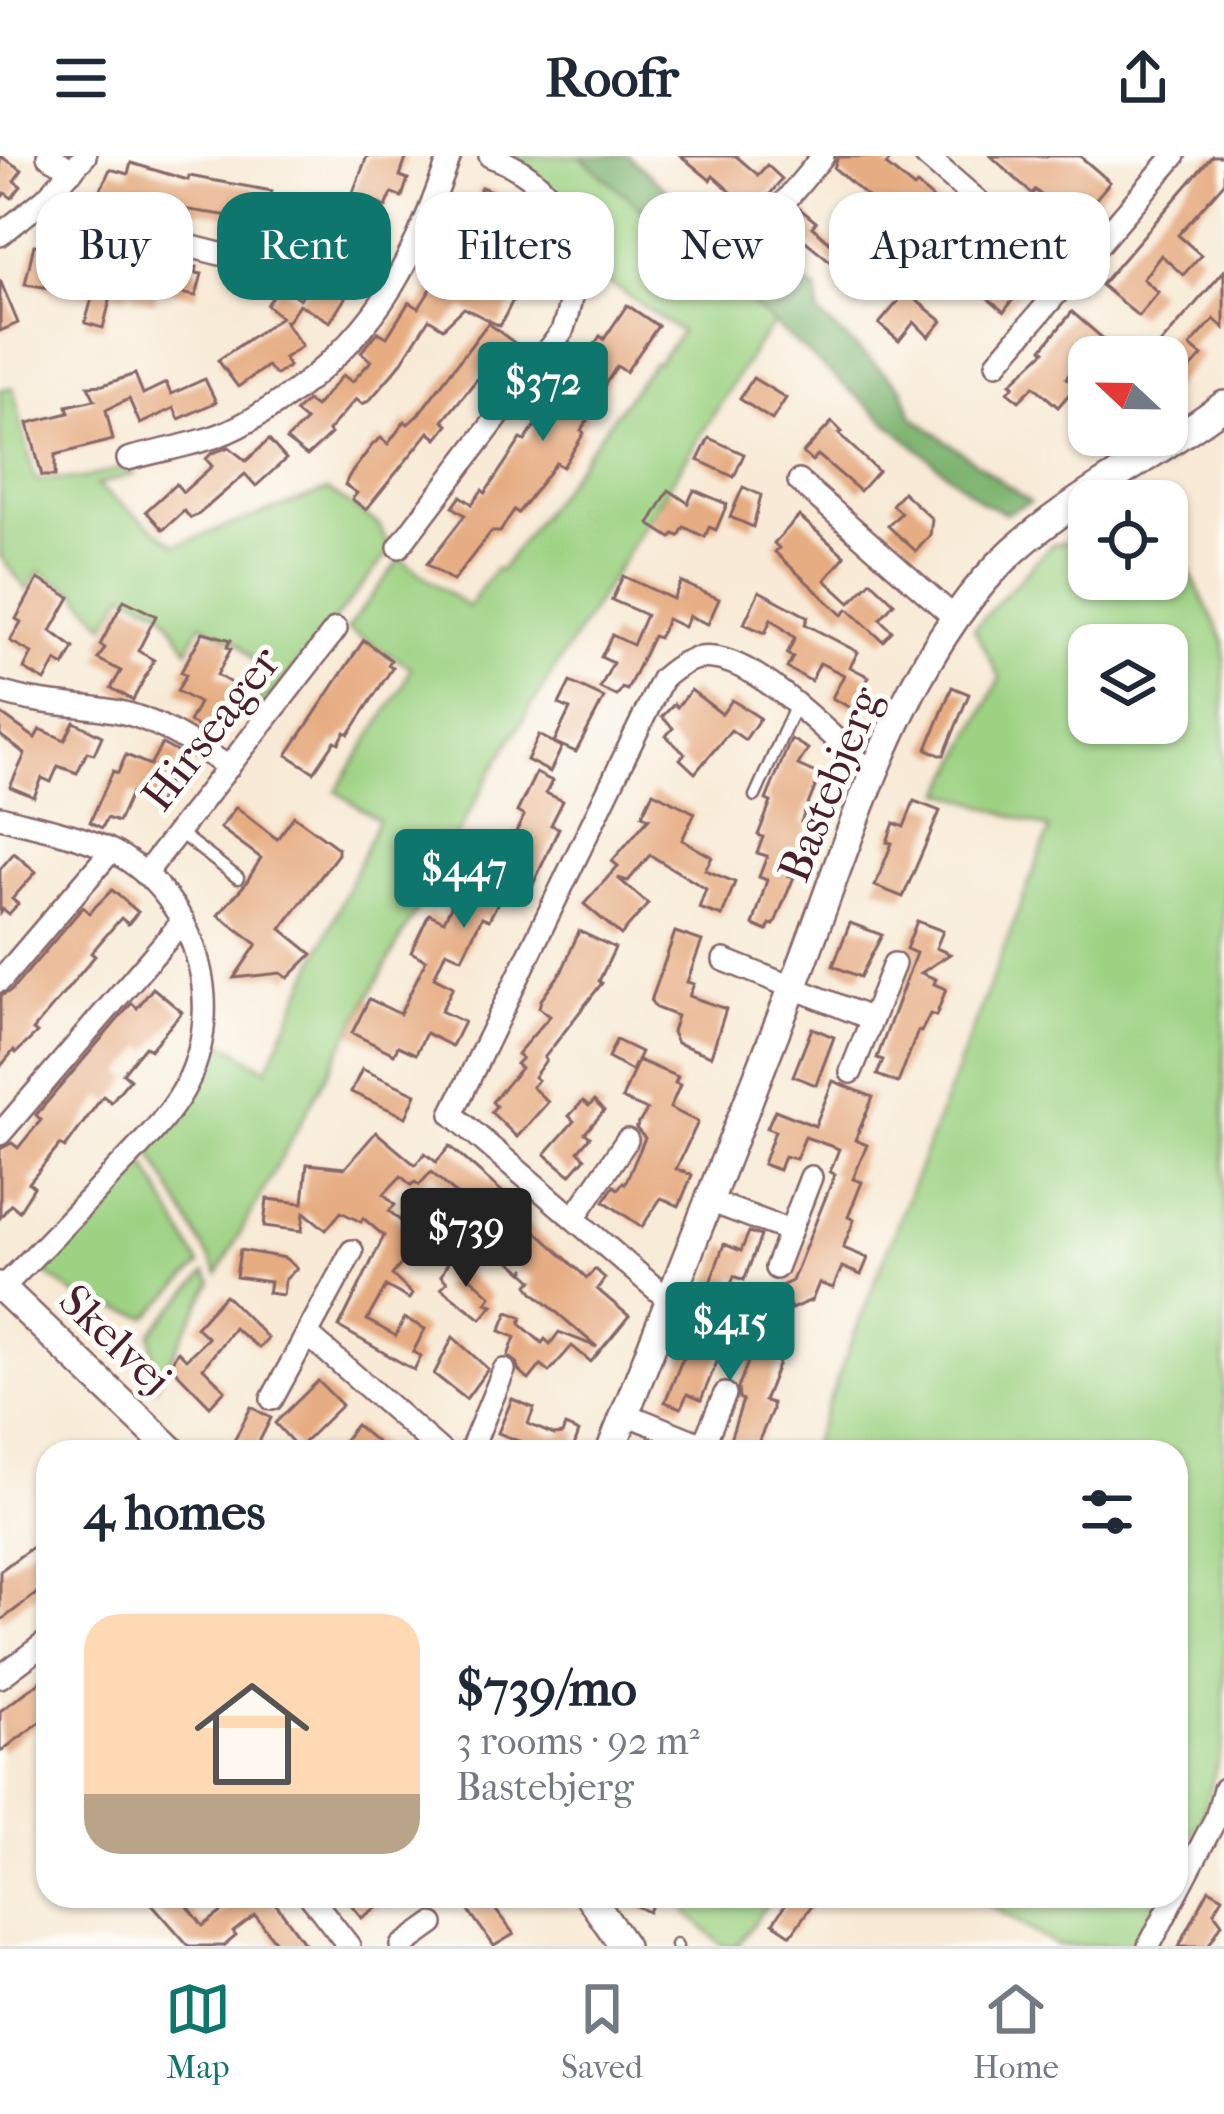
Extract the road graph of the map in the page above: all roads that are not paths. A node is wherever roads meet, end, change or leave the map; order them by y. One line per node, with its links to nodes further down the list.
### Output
1 (48, 156): 7 (street)
2 (450, 156): 17 (street)
3 (490, 156): 19 (street)
4 (823, 156): 9 (street)
5 (926, 156): 10 (street)
6 (1174, 156): 12 (street)
7 (79, 163): 8 (street)
8 (52, 192)
9 (793, 192)
10 (968, 192)
11 (36, 206): 13 (street)
12 (1110, 230)
13 (0, 235)
14 (1050, 300): 15 (street)
15 (997, 363)
16 (1224, 405): 20 (street, Bastebjerg)
17 (128, 458)
18 (800, 481): 20 (street)
19 (399, 547)
20 (956, 619): 25 (street, Bastebjerg)
21 (335, 629): 24 (street, Hirseager)
22 (0, 692): 24 (street)
23 (795, 706): 25 (street); 26 (lane); 43 (street)
24 (229, 767): 28 (street, Hirseager)
25 (875, 776): 36 (street, Bastebjerg)
26 (755, 796)
27 (1, 819): 29 (street)
28 (178, 832): 30 (street, Hirseager); 31 (lane)
29 (111, 851): 30 (street); 35 (street)
30 (145, 874): 32 (street)
31 (238, 878)
32 (183, 921): 39 (street); 47 (street)
33 (724, 960): 36 (street)
34 (894, 964): 37 (street)
35 (0, 981)
36 (793, 986): 37 (street); 42 (street, Bastebjerg)
37 (872, 1019): 38 (street)
38 (851, 1072)
39 (0, 1134)
40 (627, 1139): 43 (street)
41 (811, 1178): 44 (street)
42 (709, 1201): 44 (street); 48 (street, Bastebjerg)
43 (574, 1218): 48 (street)
44 (790, 1231): 46 (street)
45 (352, 1251): 49 (street)
46 (776, 1268)
47 (1, 1287): 54 (street, Skelvej)
48 (670, 1301): 53 (street, Bastebjerg)
49 (307, 1334): 52 (street); 55 (street)
50 (504, 1370): 56 (street)
51 (724, 1394): 59 (street)
52 (272, 1399)
53 (626, 1414): 57 (street, Bastebjerg); 58 (street)
54 (161, 1440)
55 (428, 1440)
56 (475, 1440)
57 (615, 1440)
58 (684, 1440)
59 (705, 1440)
60 (36, 1650): 61 (street)
61 (0, 1678)
62 (1224, 1789): 63 (street)
63 (1188, 1872)
64 (319, 1908): 68 (street)
65 (597, 1908): 70 (street)
66 (1169, 1908): 71 (street)
67 (433, 1924): 69 (street)
68 (349, 1946)
69 (402, 1946)
70 (624, 1946)
71 (1149, 1946)

